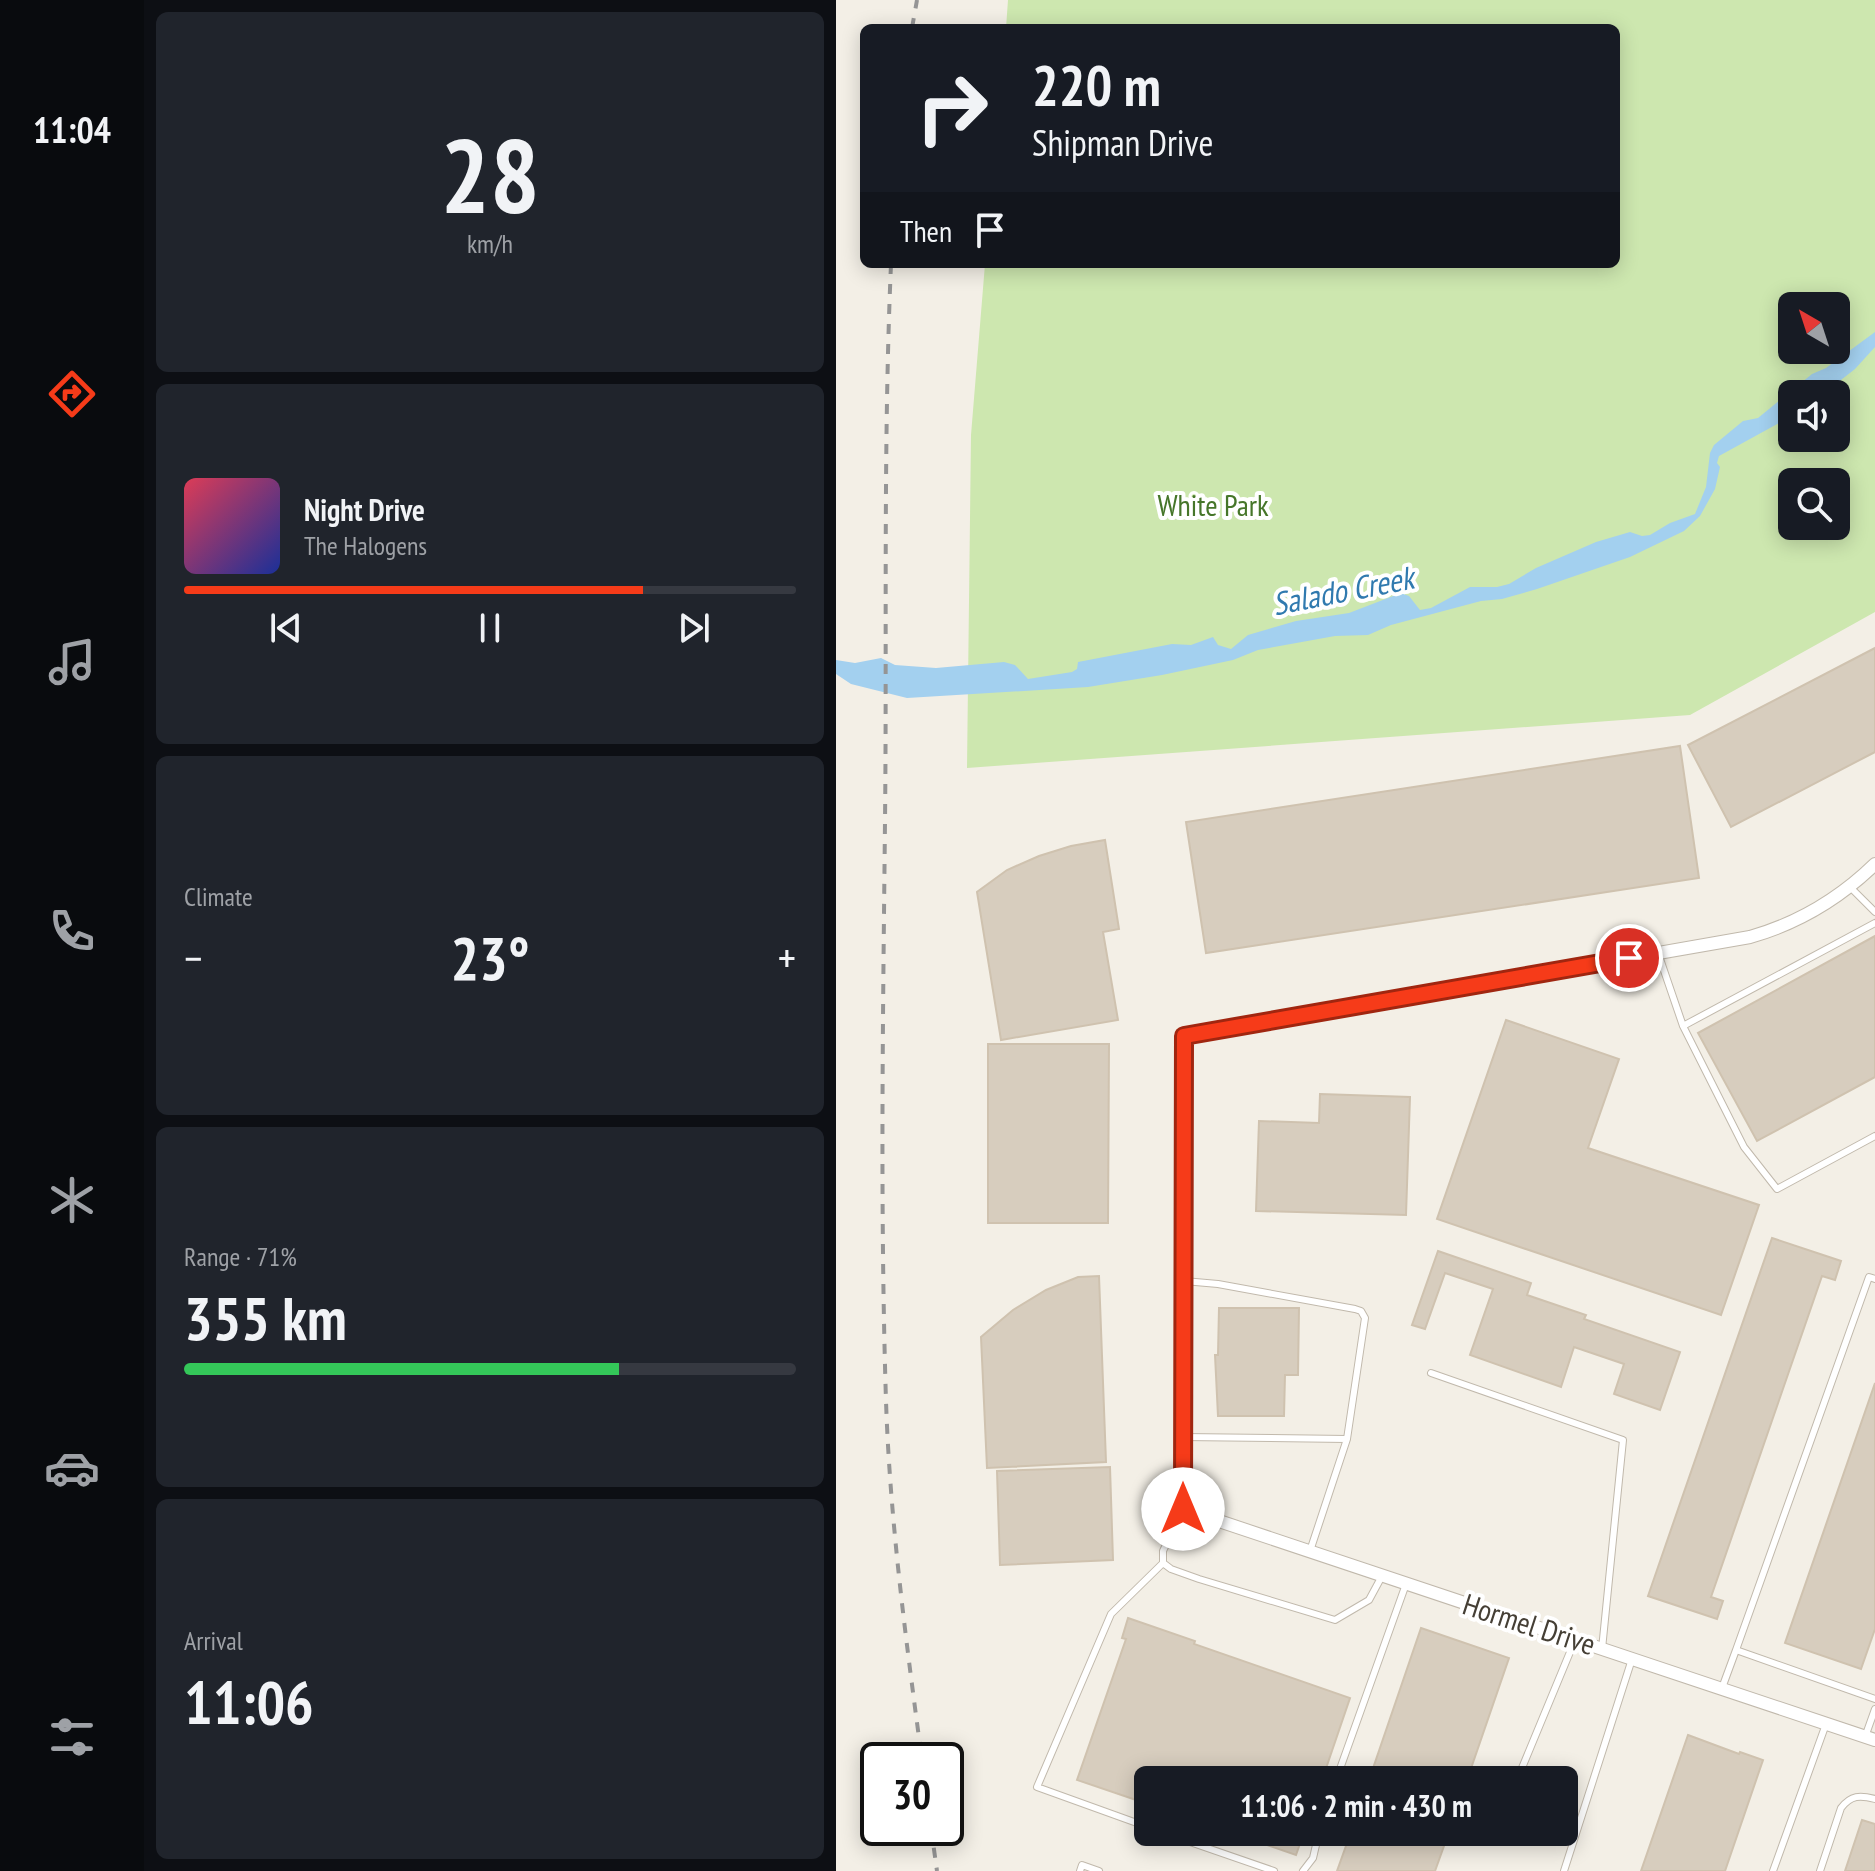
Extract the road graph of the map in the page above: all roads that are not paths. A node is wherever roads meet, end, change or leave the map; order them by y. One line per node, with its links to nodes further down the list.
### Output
1 (1874, 866): 2 (street)
2 (1850, 887): 3 (lane); 5 (street)
3 (1875, 912)
4 (1875, 923): 6 (lane)
5 (1658, 953): 6 (lane); 9 (street)
6 (1683, 1026): 7 (lane)
7 (1875, 1136)
8 (1875, 1279): 20 (lane)
9 (1184, 1281): 11 (street); 12 (lane)
10 (1431, 1373): 19 (lane)
11 (1183, 1437): 12 (lane); 13 (street)
12 (1347, 1439): 14 (lane)
13 (1183, 1509): 14 (street, Hormel Drive); 15 (lane)
14 (1310, 1551): 16 (street, Hormel Drive)
15 (1163, 1563): 16 (lane); 30 (lane)
16 (1382, 1576): 17 (street, Hormel Drive)
17 (1406, 1584): 18 (street, Hormel Drive); 27 (lane)
18 (1575, 1640): 19 (street, Hormel Drive); 28 (lane)
19 (1602, 1649): 21 (street, Hormel Drive)
20 (1736, 1650): 22 (lane); 23 (lane)
21 (1632, 1659): 22 (street, Hormel Drive); 37 (lane)
22 (1722, 1688): 25 (street, Hormel Drive)
23 (1875, 1699)
24 (1875, 1709): 26 (lane)
25 (1826, 1724): 26 (street, Hormel Drive); 38 (lane)
26 (1870, 1738)
27 (1341, 1766)
28 (1523, 1766)
29 (1875, 1799): 39 (lane)
30 (1134, 1822)
31 (1202, 1846): 35 (lane)
32 (1316, 1846): 36 (lane)
33 (1080, 1871): 34 (lane)
34 (1099, 1871)
35 (1274, 1871)
36 (1303, 1871)
37 (1564, 1871)
38 (1773, 1871)
39 (1820, 1871)

